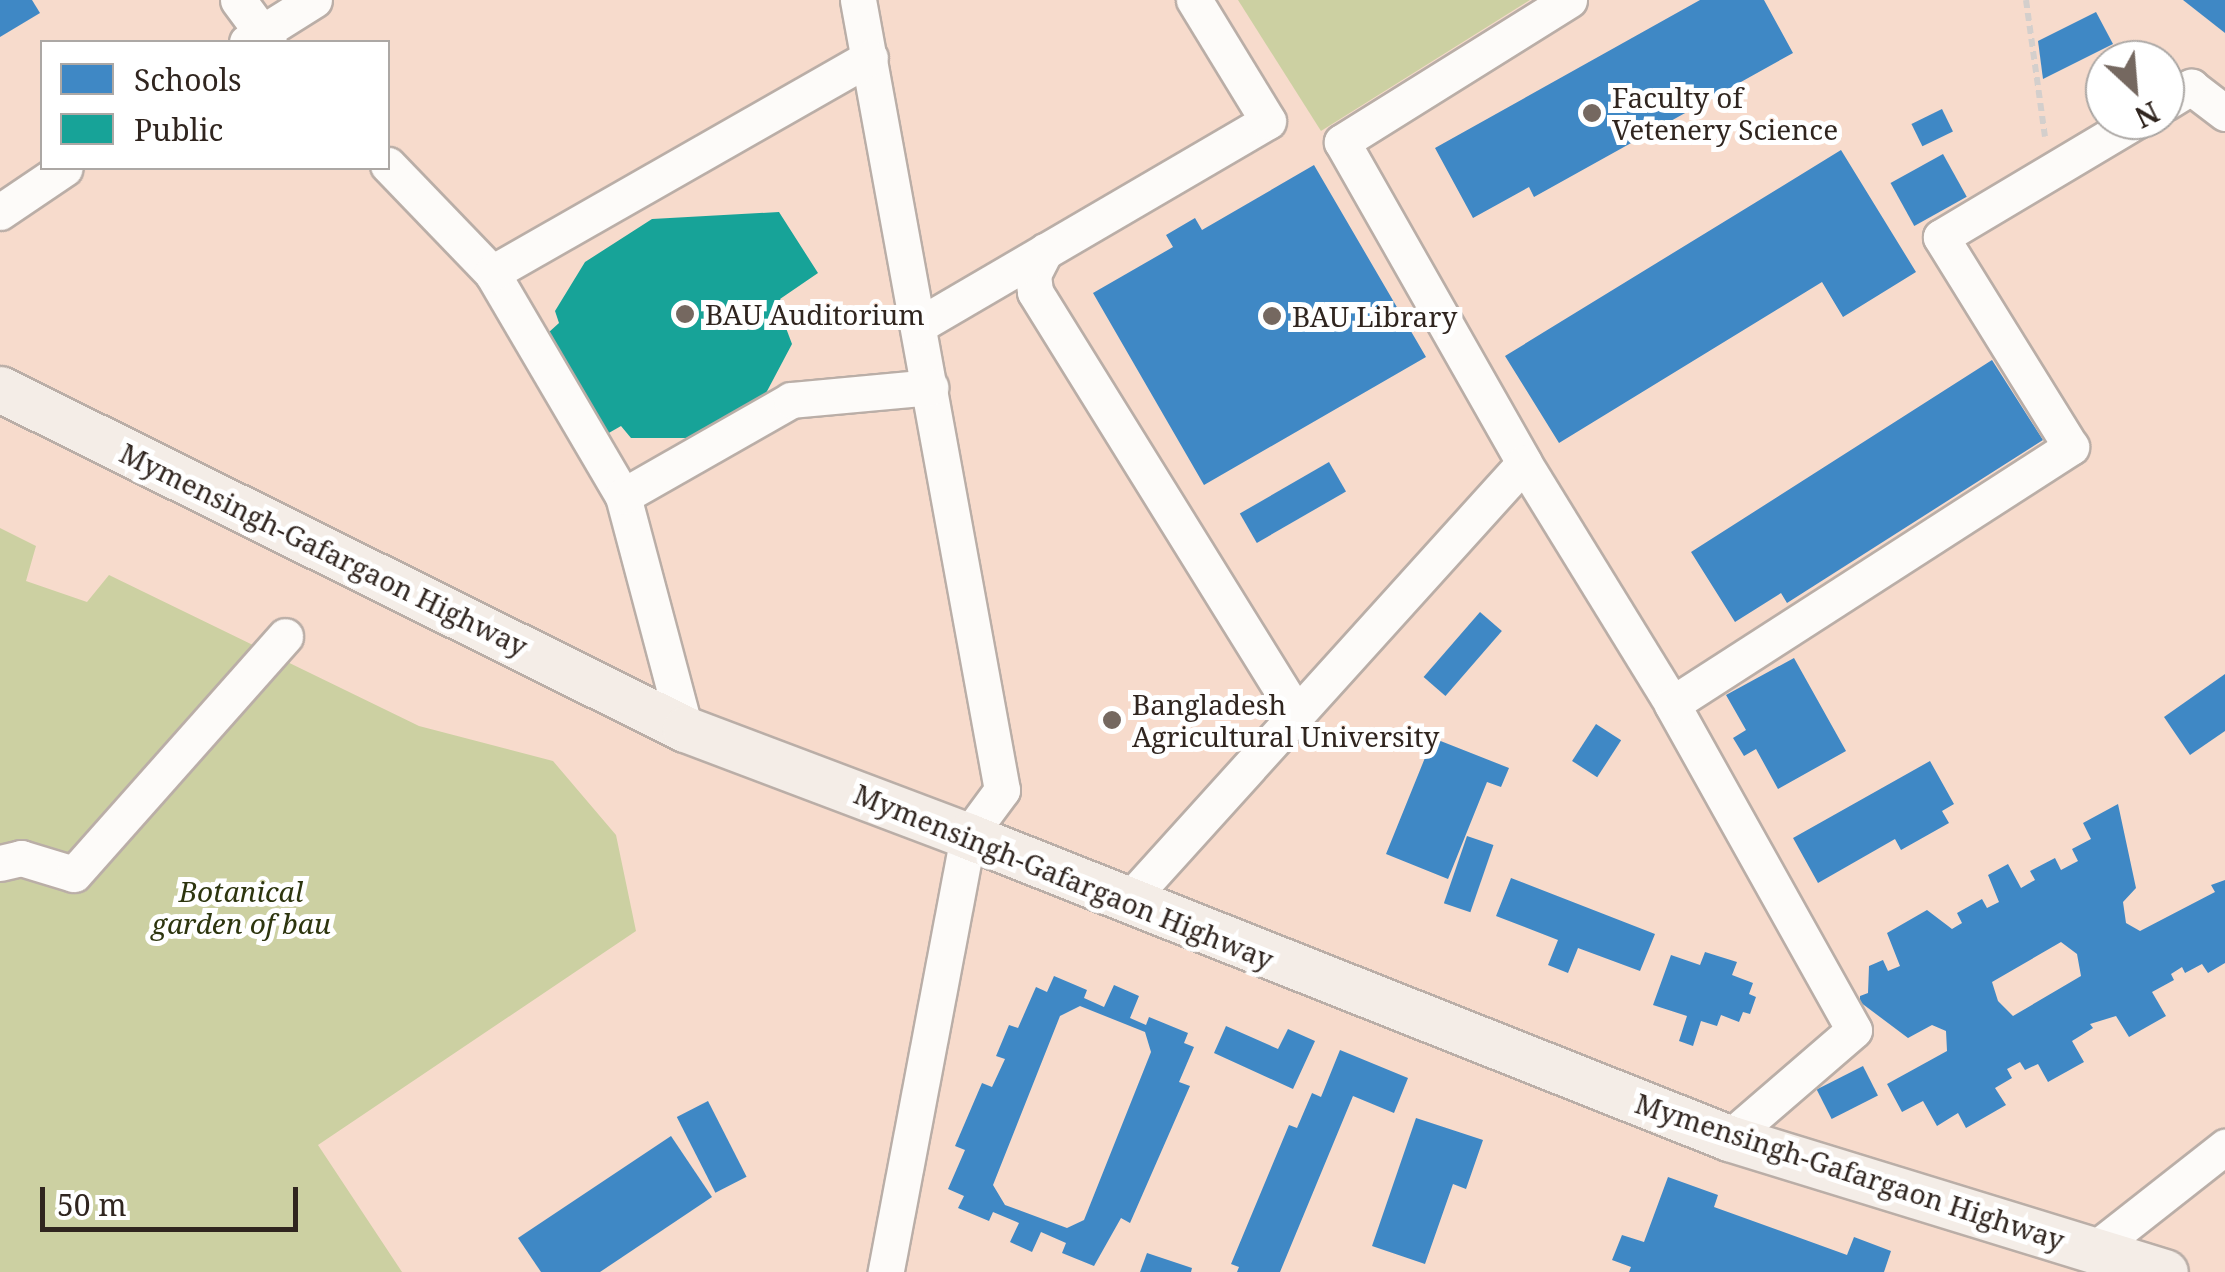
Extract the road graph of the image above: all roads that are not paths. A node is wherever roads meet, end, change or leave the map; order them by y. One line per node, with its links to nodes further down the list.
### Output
1 (238, 0): 6 (street)
2 (314, 0): 6 (street)
3 (858, 0): 7 (street)
4 (1194, 0): 14 (street)
5 (1569, 0): 19 (street)
6 (259, 39)
7 (870, 57): 15 (street); 16 (street)
8 (2185, 91): 9 (street)
9 (2225, 113)
10 (2103, 140): 22 (street)
11 (390, 167): 15 (street)
12 (62, 170): 13 (street)
13 (0, 212)
14 (1045, 252): 16 (street); 23 (street)
15 (492, 272): 20 (street)
16 (920, 325): 17 (street)
17 (930, 386): 20 (street); 25 (street)
18 (0, 389): 24 (main road, Mymensingh-Gafargaon Highway)
19 (1524, 463): 22 (street); 23 (street)
20 (624, 496): 24 (street)
21 (285, 636): 26 (street)
22 (1672, 704): 28 (street)
23 (1297, 714): 27 (street)
24 (685, 729): 25 (main road, Mymensingh-Gafargaon Highway)
25 (968, 836): 27 (main road, Mymensingh-Gafargaon Highway); 31 (street)
26 (0, 864)
27 (1128, 901): 28 (main road, Mymensingh-Gafargaon Highway)
28 (1729, 1138): 30 (main road, Mymensingh-Gafargaon Highway)
29 (2225, 1146): 30 (street)
30 (2094, 1250): 32 (main road, Mymensingh-Gafargaon Highway)
31 (886, 1272)
32 (2165, 1272)

